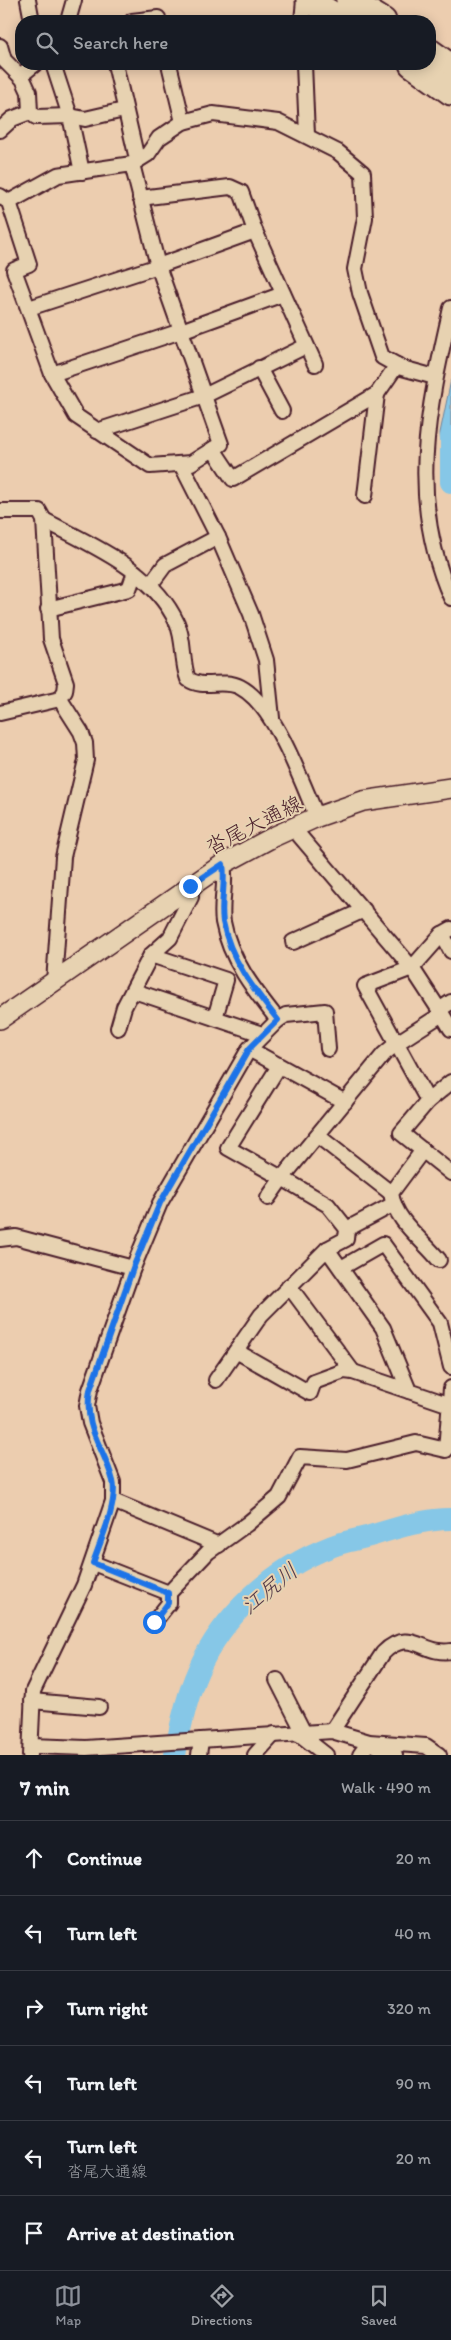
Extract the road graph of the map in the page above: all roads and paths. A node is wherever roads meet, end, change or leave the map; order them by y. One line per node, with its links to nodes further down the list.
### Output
1 (28, 0): 6 (street)
2 (74, 0): 7 (street)
3 (304, 0): 8 (street)
4 (309, 0): 9 (highway)
5 (349, 0): 10 (highway)
6 (31, 15)
7 (70, 15)
8 (303, 15)
9 (333, 15)
10 (373, 15)
11 (0, 46): 20 (street)
12 (436, 56): 13 (highway)
13 (451, 67)
14 (28, 70): 20 (street)
15 (55, 70): 24 (street)
16 (116, 70): 22 (street)
17 (170, 70): 25 (street)
18 (304, 70): 27 (street)
19 (420, 70): 21 (highway)
20 (20, 76): 23 (street)
21 (451, 92)
22 (124, 110): 24 (street); 28 (street)
23 (30, 112): 24 (street); 26 (street)
24 (70, 116): 29 (street)
25 (183, 122): 27 (street); 28 (street)
26 (0, 130)
27 (307, 135): 40 (street)
28 (134, 162): 29 (street); 30 (street)
29 (82, 172): 31 (street)
30 (140, 198): 32 (street); 33 (street)
31 (5, 199): 35 (street)
32 (255, 231): 33 (street); 34 (street)
33 (158, 266): 35 (street); 37 (street)
34 (283, 294): 37 (street); 38 (street)
35 (29, 308): 42 (street)
36 (451, 308): 43 (street)
37 (181, 331): 42 (street); 45 (street)
38 (306, 346): 39 (street); 41 (street)
39 (315, 364)
40 (397, 365): 43 (street); 44 (street)
41 (259, 368): 45 (street); 46 (street)
42 (52, 374): 47 (street)
43 (435, 377): 56 (street)
44 (377, 394): 48 (street); 50 (street)
45 (204, 396): 47 (street); 48 (street)
46 (282, 411)
47 (97, 431): 49 (street)
48 (213, 449): 49 (street)
49 (181, 464): 53 (street)
50 (366, 496)
51 (0, 511): 52 (street)
52 (44, 520): 54 (street); 57 (street)
53 (218, 536): 55 (street); 60 (street)
54 (135, 572): 55 (street); 57 (street)
55 (151, 584): 60 (street)
56 (451, 598)
57 (48, 609): 58 (street)
58 (60, 699): 59 (street); 72 (street)
59 (0, 713)
60 (272, 718): 62 (street)
61 (451, 788): 62 (main road, 沓尾大通線)
62 (317, 817): 63 (main road, 沓尾大通線)
63 (293, 828): 64 (main road, 沓尾大通線); 66 (street)
64 (223, 864): 65 (main road, 沓尾大通線); 78 (street)
65 (190, 886): 70 (street); 72 (main road, 沓尾大通線)
66 (364, 910): 68 (street); 71 (street)
67 (446, 932): 69 (street); 71 (street)
68 (293, 942)
69 (451, 951)
70 (151, 955): 73 (street); 76 (street)
71 (412, 968): 75 (street); 82 (street)
72 (54, 982): 77 (main road, 沓尾大通線)
73 (134, 991): 76 (street); 79 (street)
74 (451, 1002): 75 (street)
75 (440, 1012): 80 (street); 82 (street)
76 (215, 1018): 81 (street)
77 (0, 1020)
78 (278, 1020): 81 (street); 84 (street)
79 (118, 1028)
80 (451, 1029)
81 (262, 1034): 83 (street)
82 (397, 1043): 87 (street); 88 (street)
83 (249, 1049): 85 (street); 99 (street)
84 (328, 1049)
85 (279, 1066): 88 (street); 92 (street)
86 (451, 1082): 87 (street)
87 (428, 1101): 90 (street)
88 (345, 1102): 89 (street)
89 (318, 1136): 92 (street); 94 (street)
90 (423, 1150): 91 (street); 94 (street)
91 (451, 1173)
92 (282, 1178): 93 (street); 95 (street)
93 (268, 1198)
94 (393, 1198): 95 (street); 98 (street)
95 (347, 1229): 97 (street)
96 (0, 1239): 99 (street)
97 (327, 1249): 100 (street); 101 (street)
98 (439, 1260)
99 (133, 1268): 109 (street)
100 (341, 1268): 103 (street); 107 (street)
101 (289, 1286): 102 (street); 104 (street)
102 (236, 1351): 104 (street); 105 (street)
103 (451, 1367)
104 (353, 1372): 107 (street)
105 (216, 1380)
106 (451, 1388): 108 (street)
107 (409, 1391): 108 (street)
108 (450, 1405): 110 (street)
109 (113, 1501): 110 (street); 111 (street)
110 (219, 1545): 112 (street)
111 (93, 1563): 112 (street); 116 (street)
112 (168, 1593): 113 (street)
113 (154, 1622)
114 (451, 1651): 118 (street)
115 (278, 1680): 119 (street)
116 (32, 1701): 117 (street); 124 (street)
117 (99, 1707)
118 (332, 1731): 119 (street); 122 (street)
119 (301, 1733): 120 (street); 127 (street)
120 (274, 1734): 121 (street); 126 (street)
121 (199, 1740): 123 (street); 125 (street)
122 (369, 1742): 128 (street); 129 (street); 130 (street)
123 (146, 1748): 124 (street)
124 (31, 1751)
125 (199, 1755)
126 (255, 1755)
127 (326, 1755)
128 (360, 1755)
129 (395, 1755)
130 (439, 1755)

